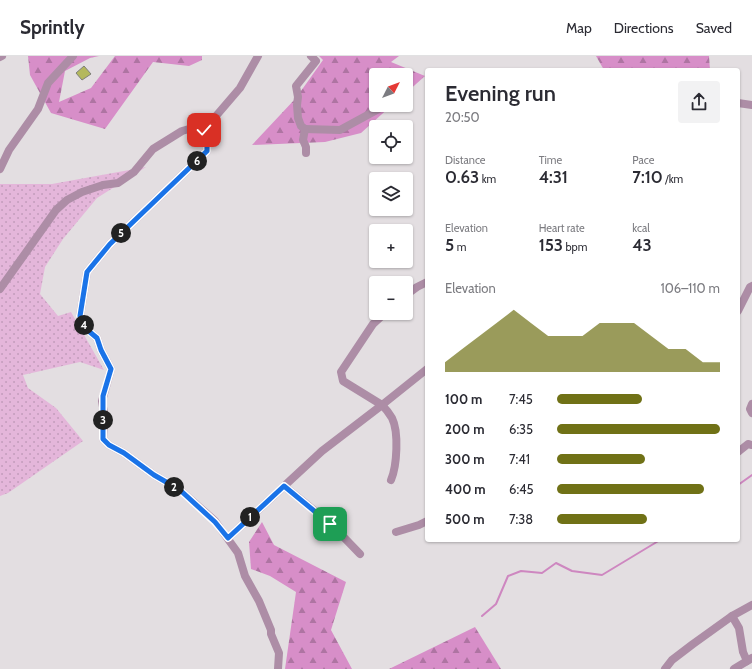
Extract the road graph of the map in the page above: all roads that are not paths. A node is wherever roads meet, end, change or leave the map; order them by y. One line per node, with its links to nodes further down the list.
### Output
1 (73, 56): 10 (street)
2 (258, 56): 8 (street)
3 (311, 56): 7 (street)
4 (740, 103): 5 (street)
5 (752, 105)
6 (373, 112): 7 (street)
7 (305, 129): 9 (street)
8 (204, 130): 13 (street); 27 (street)
9 (306, 153)
10 (0, 169)
11 (425, 283): 14 (street)
12 (752, 286): 15 (street)
13 (0, 289)
14 (413, 289)
15 (740, 306)
16 (377, 320): 19 (street)
17 (425, 371): 19 (street)
18 (752, 404): 20 (street)
19 (382, 406): 23 (street); 24 (street)
20 (752, 414)
21 (752, 445): 22 (street)
22 (740, 450)
23 (390, 480)
24 (284, 486): 27 (street); 28 (street)
25 (425, 522): 26 (street)
26 (396, 532)
27 (228, 538): 32 (street)
28 (360, 554)
29 (752, 604): 30 (street)
30 (732, 616): 31 (street); 33 (street)
31 (750, 660): 34 (street)
32 (278, 669)
33 (665, 669)
34 (734, 669)

